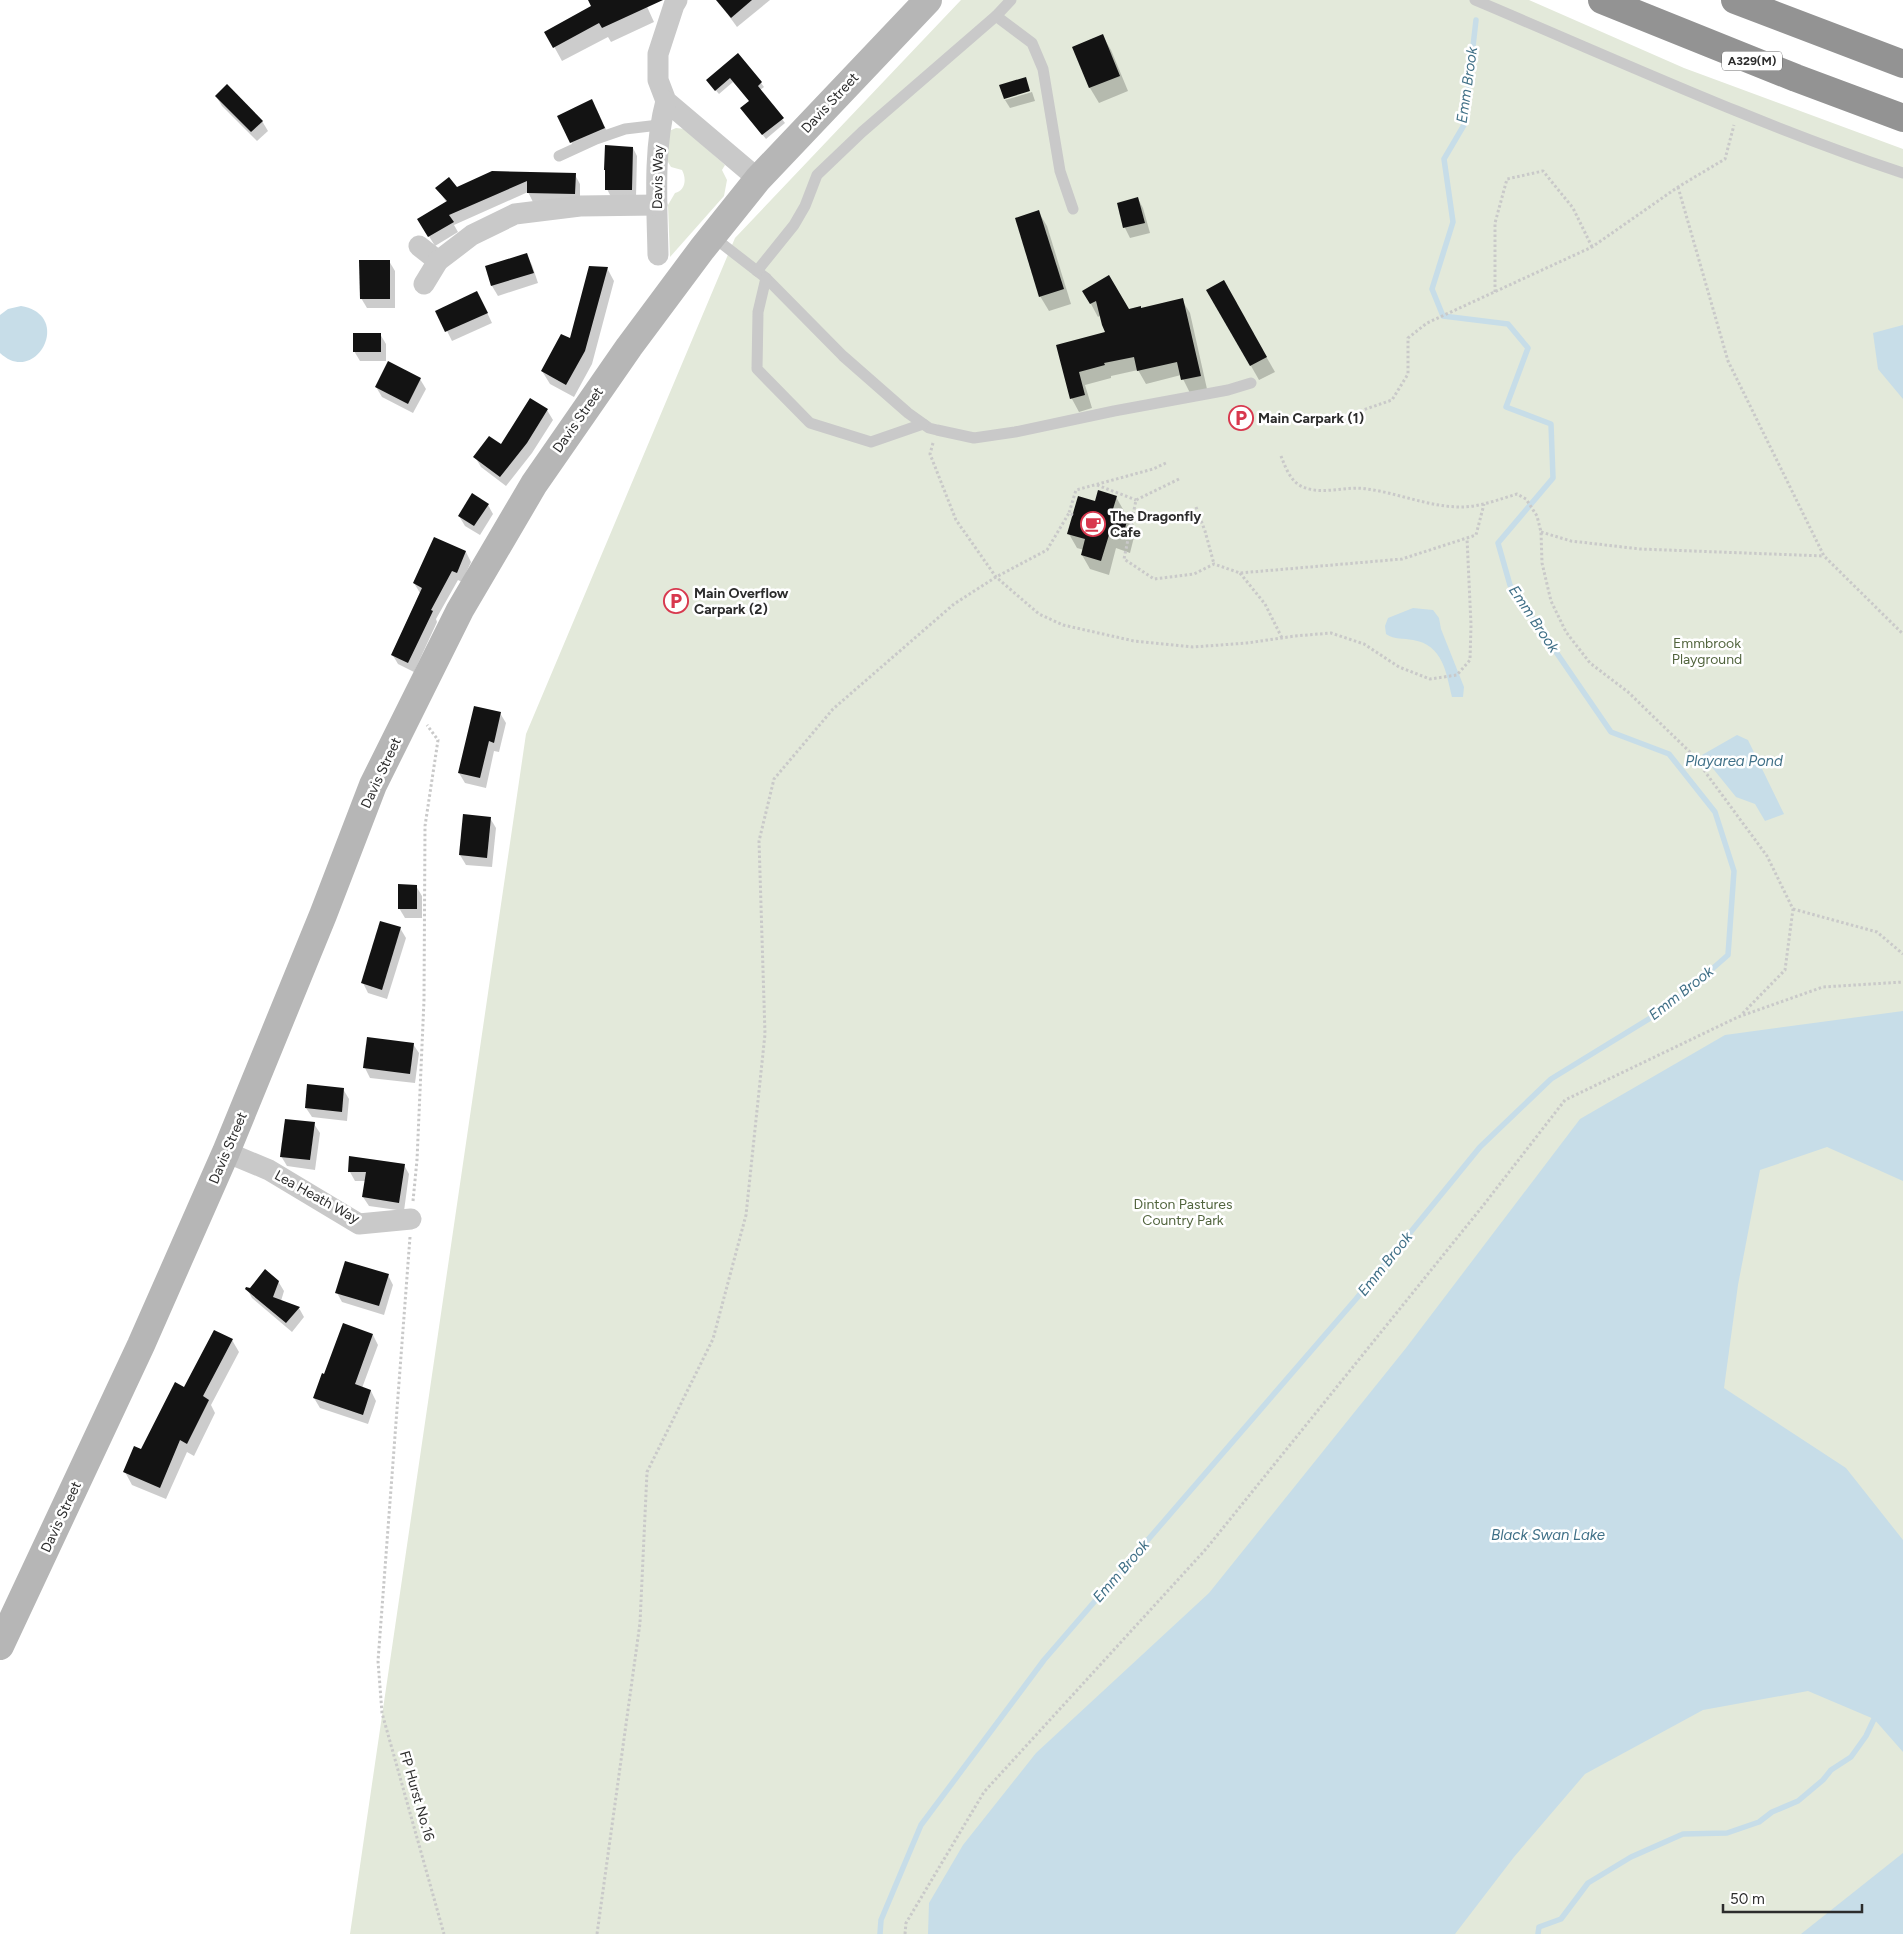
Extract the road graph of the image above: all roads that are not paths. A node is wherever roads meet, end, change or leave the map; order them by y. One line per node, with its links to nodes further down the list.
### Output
1 (677, 0): 9 (street)
2 (928, 0): 14 (main road, Davis Street)
3 (1011, 0): 7 (lane)
4 (1475, 0): 13 (lane)
5 (1602, 0): 10 (highway, A329(M))
6 (1734, 0): 8 (highway)
7 (996, 16): 16 (lane); 21 (lane)
8 (1903, 64)
9 (666, 101): 11 (street, Davis Way); 14 (street)
10 (1903, 118)
11 (659, 125): 12 (lane); 15 (street, Davis Way)
12 (559, 156)
13 (1903, 173)
14 (758, 179): 17 (main road, Davis Street)
15 (657, 205): 19 (street, Davis Way); 20 (street)
16 (1073, 209)
17 (712, 236): 21 (lane); 25 (main road, Davis Street)
18 (419, 246): 20 (street)
19 (658, 255)
20 (438, 261): 22 (street)
21 (761, 274): 24 (lane); 24 (lane)
22 (424, 284)
23 (1251, 383): 24 (lane)
24 (923, 424)
25 (226, 1152): 26 (street, Lea Heath Way); 27 (main road, Davis Street)
26 (411, 1219)
27 (0, 1646)

